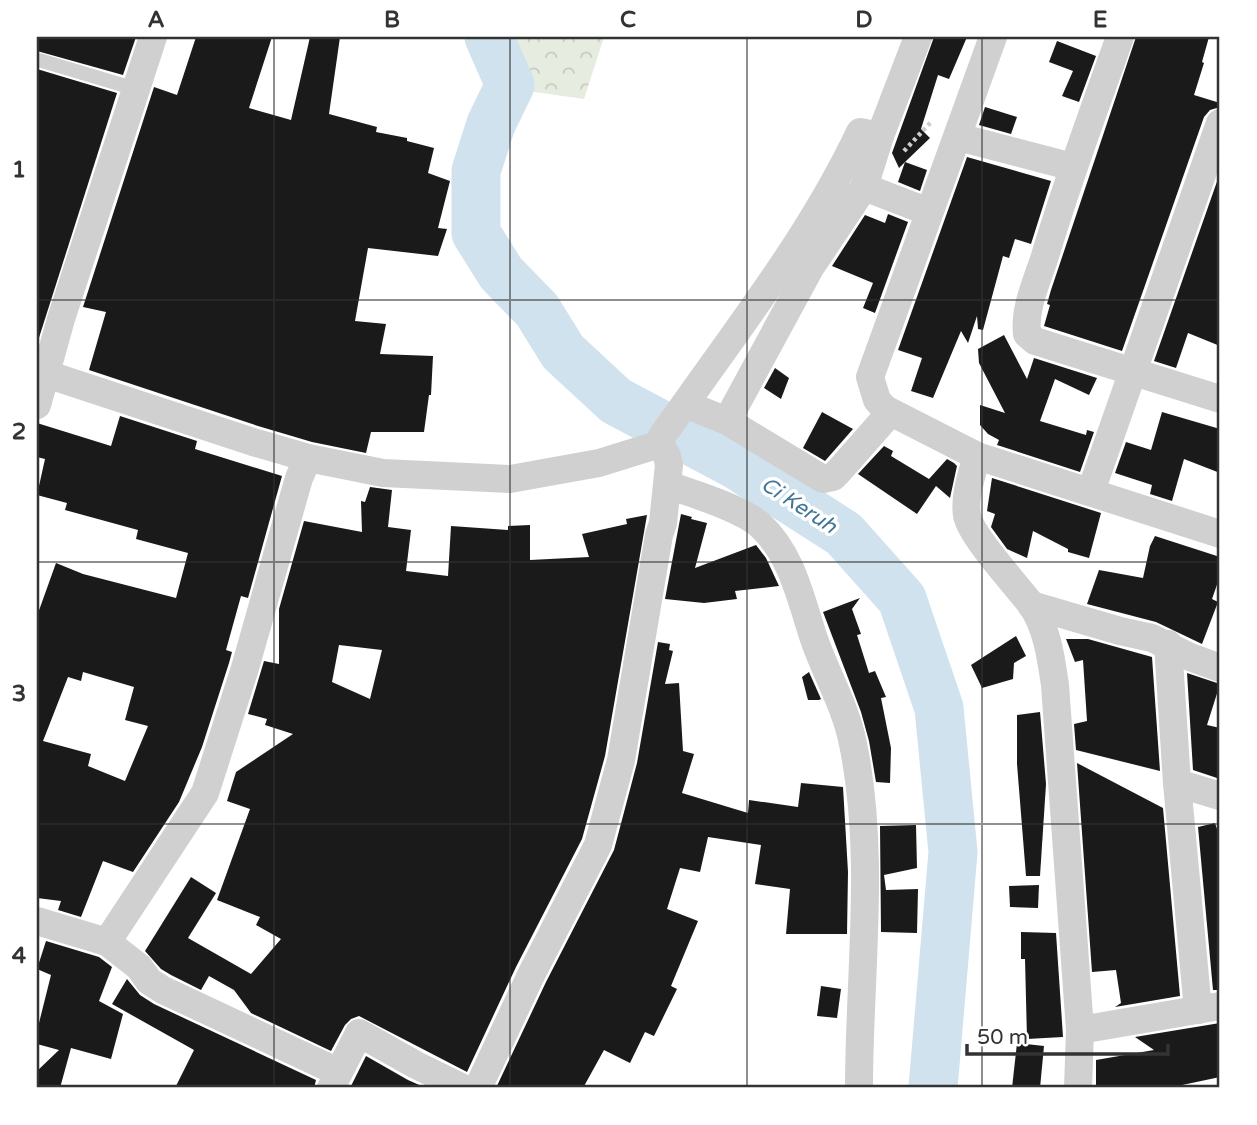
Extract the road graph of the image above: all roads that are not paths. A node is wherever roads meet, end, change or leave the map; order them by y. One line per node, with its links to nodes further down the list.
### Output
1 (153, 37): 6 (street)
2 (918, 37): 9 (street)
3 (993, 37): 8 (street)
4 (1120, 37): 10 (street)
5 (39, 60): 6 (lane)
6 (136, 89): 14 (street)
7 (1220, 123): 13 (street)
8 (958, 137): 10 (street); 12 (street)
9 (880, 140): 11 (street); 17 (street)
10 (1073, 167): 13 (street)
11 (864, 187): 12 (street); 19 (street)
12 (929, 212): 18 (street)
13 (1133, 371): 15 (street); 24 (street)
14 (42, 373): 16 (street); 22 (street)
15 (1220, 399)
16 (37, 405)
17 (683, 406): 19 (street); 20 (street)
18 (890, 413): 19 (street); 21 (street)
19 (727, 421)
20 (661, 440): 22 (street); 23 (street)
21 (977, 456): 24 (street); 26 (street)
22 (304, 467): 32 (street)
23 (668, 485): 37 (street); 38 (street)
24 (1091, 491): 25 (street)
25 (1220, 534)
26 (1031, 605): 27 (street); 34 (street)
27 (1168, 644): 28 (street); 29 (street)
28 (1220, 668)
29 (1177, 783): 30 (street); 33 (street)
30 (1220, 796)
31 (37, 922): 32 (street)
32 (107, 942): 35 (street)
33 (1209, 1008): 34 (street)
34 (1080, 1030): 39 (street)
35 (334, 1080): 36 (street)
36 (463, 1088)
37 (478, 1088)
38 (859, 1088)
39 (1078, 1088)

